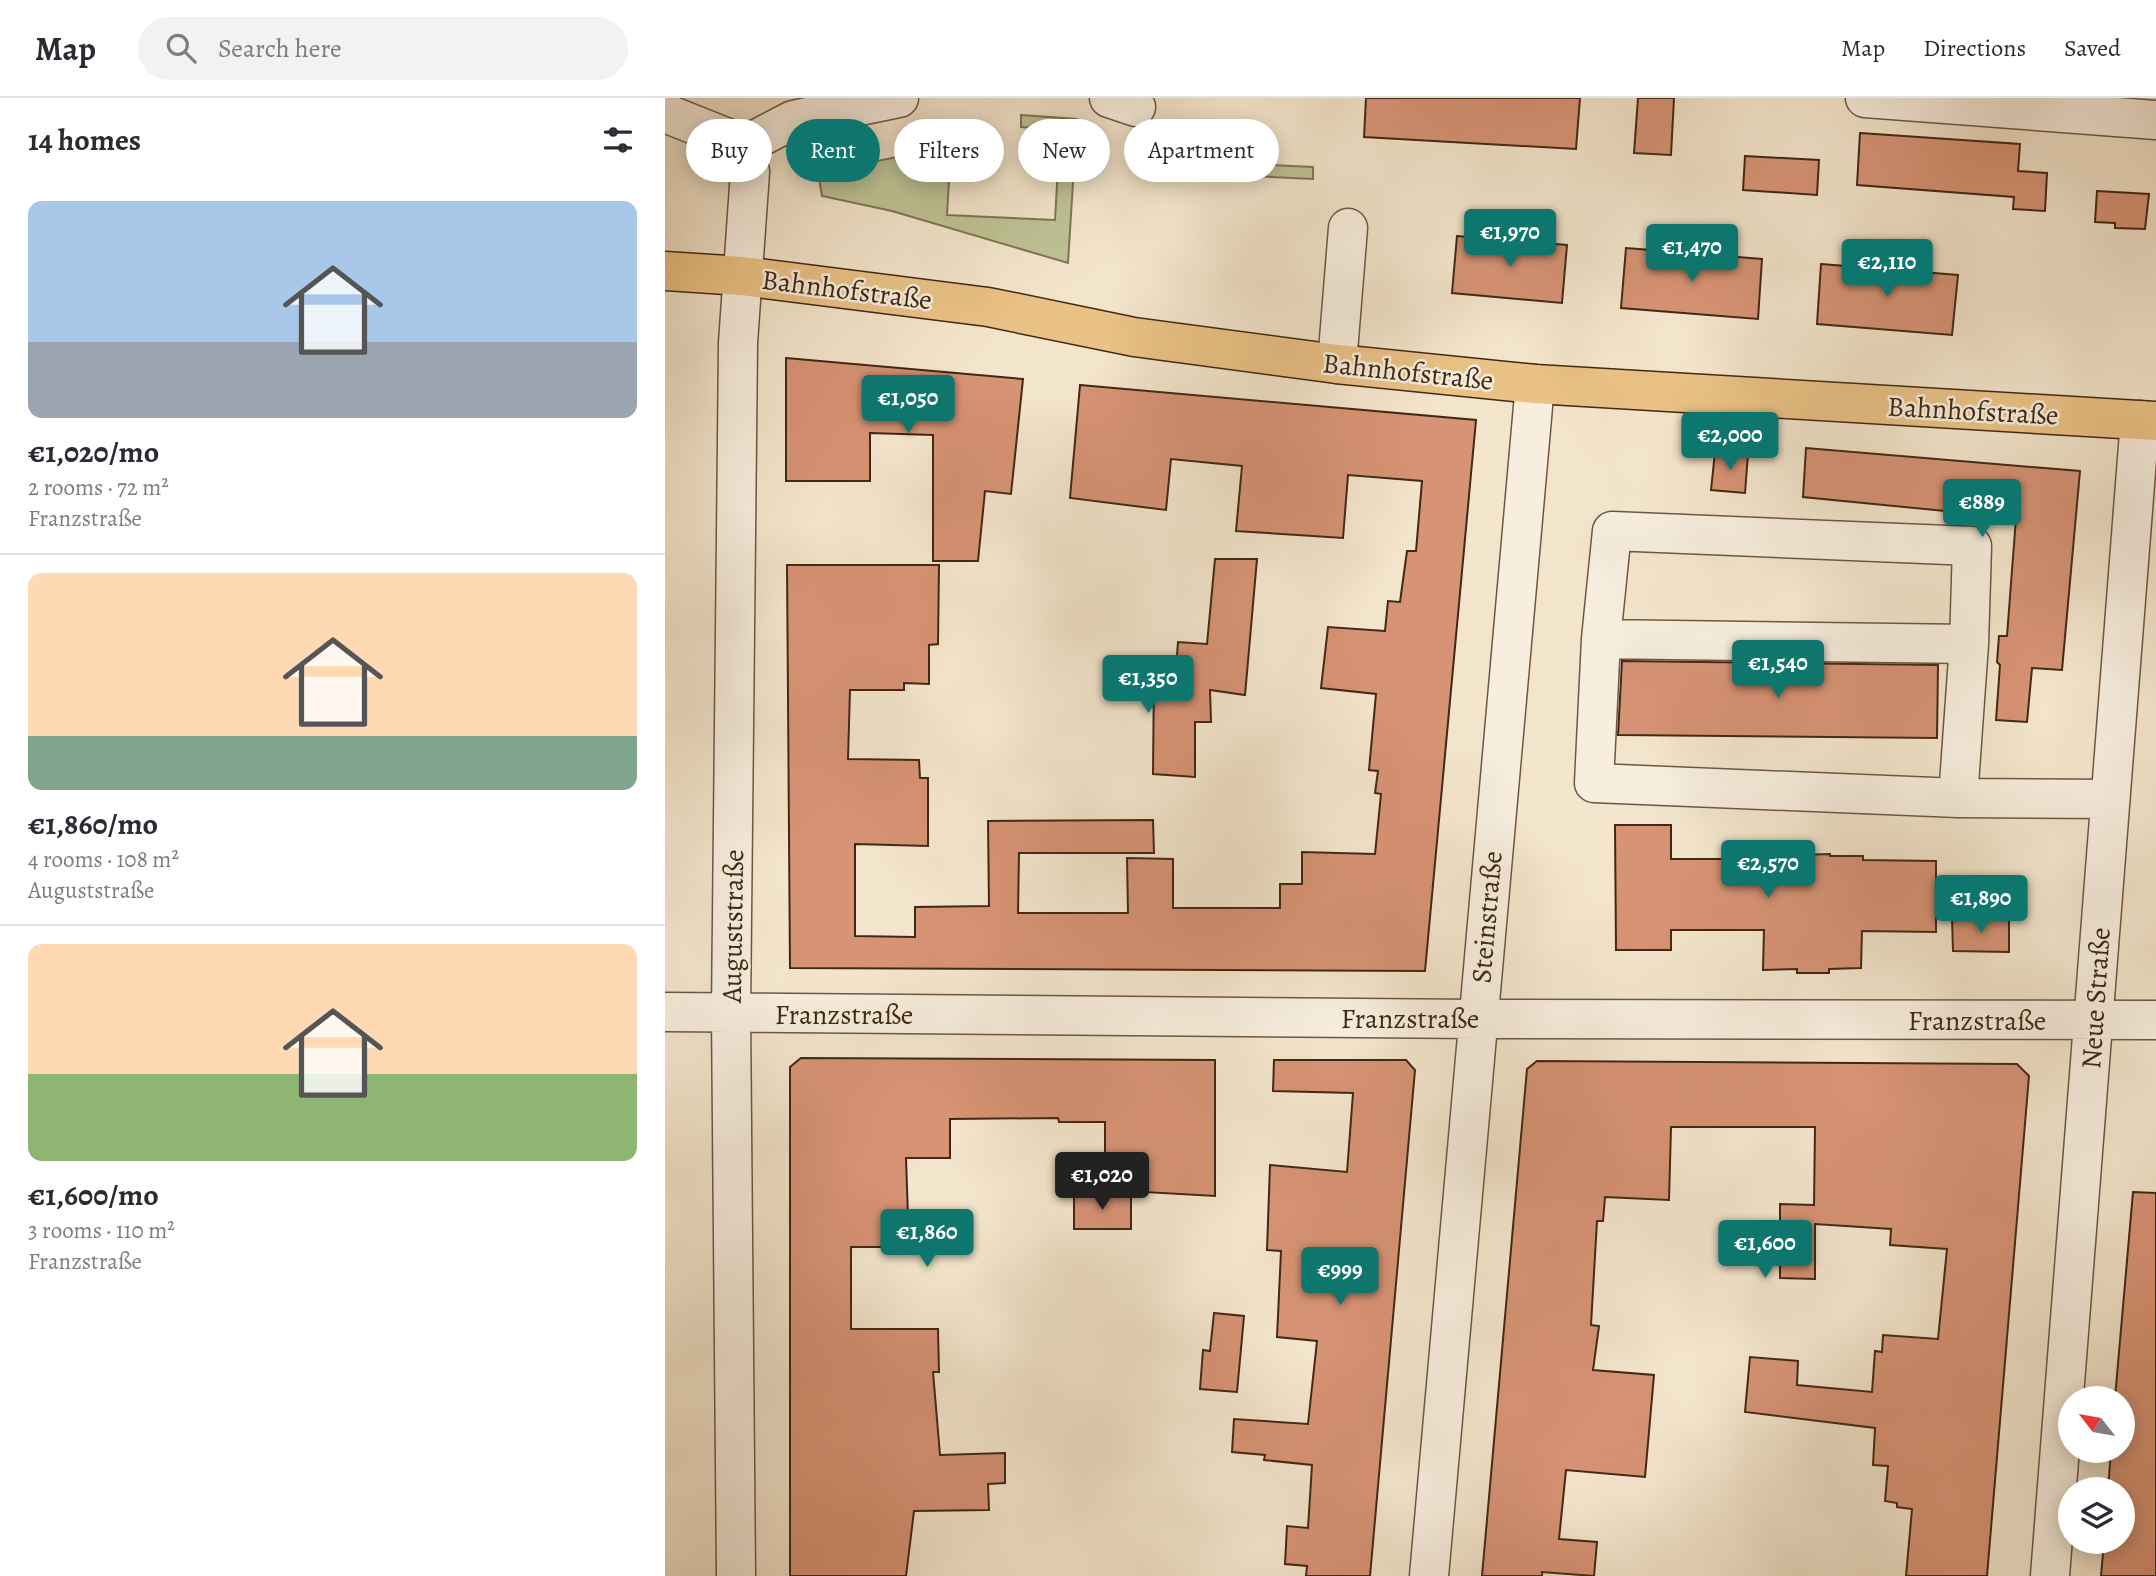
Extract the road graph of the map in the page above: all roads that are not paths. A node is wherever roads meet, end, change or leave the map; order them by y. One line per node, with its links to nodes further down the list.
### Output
1 (899, 98): 6 (street)
2 (1865, 98): 4 (street)
3 (665, 113): 5 (street)
4 (2156, 120)
5 (686, 121)
6 (772, 131)
7 (750, 182): 10 (street, Auguststraße)
8 (1348, 228): 11 (street)
9 (665, 271): 10 (main road, Bahnhofstraße)
10 (742, 276): 11 (main road, Bahnhofstraße); 19 (street, Auguststraße)
11 (1337, 364): 12 (main road, Bahnhofstraße)
12 (1535, 384): 13 (main road, Bahnhofstraße); 20 (street, Steinstraße)
13 (2148, 421): 17 (street, Neue Straße)
14 (1601, 639): 15 (street); 15 (street); 16 (street)
15 (1969, 644): 16 (street)
16 (1958, 798): 17 (street)
17 (2110, 799): 21 (street, Neue Straße)
18 (665, 1012): 19 (street, Franzstraße)
19 (731, 1013): 20 (street, Franzstraße); 23 (street, Auguststraße)
20 (1477, 1019): 21 (street, Franzstraße); 24 (street, Steinstraße)
21 (2093, 1020): 22 (street, Franzstraße); 25 (street, Neue Straße)
22 (2156, 1020)
23 (736, 1576)
24 (1429, 1576)
25 (2050, 1576)

